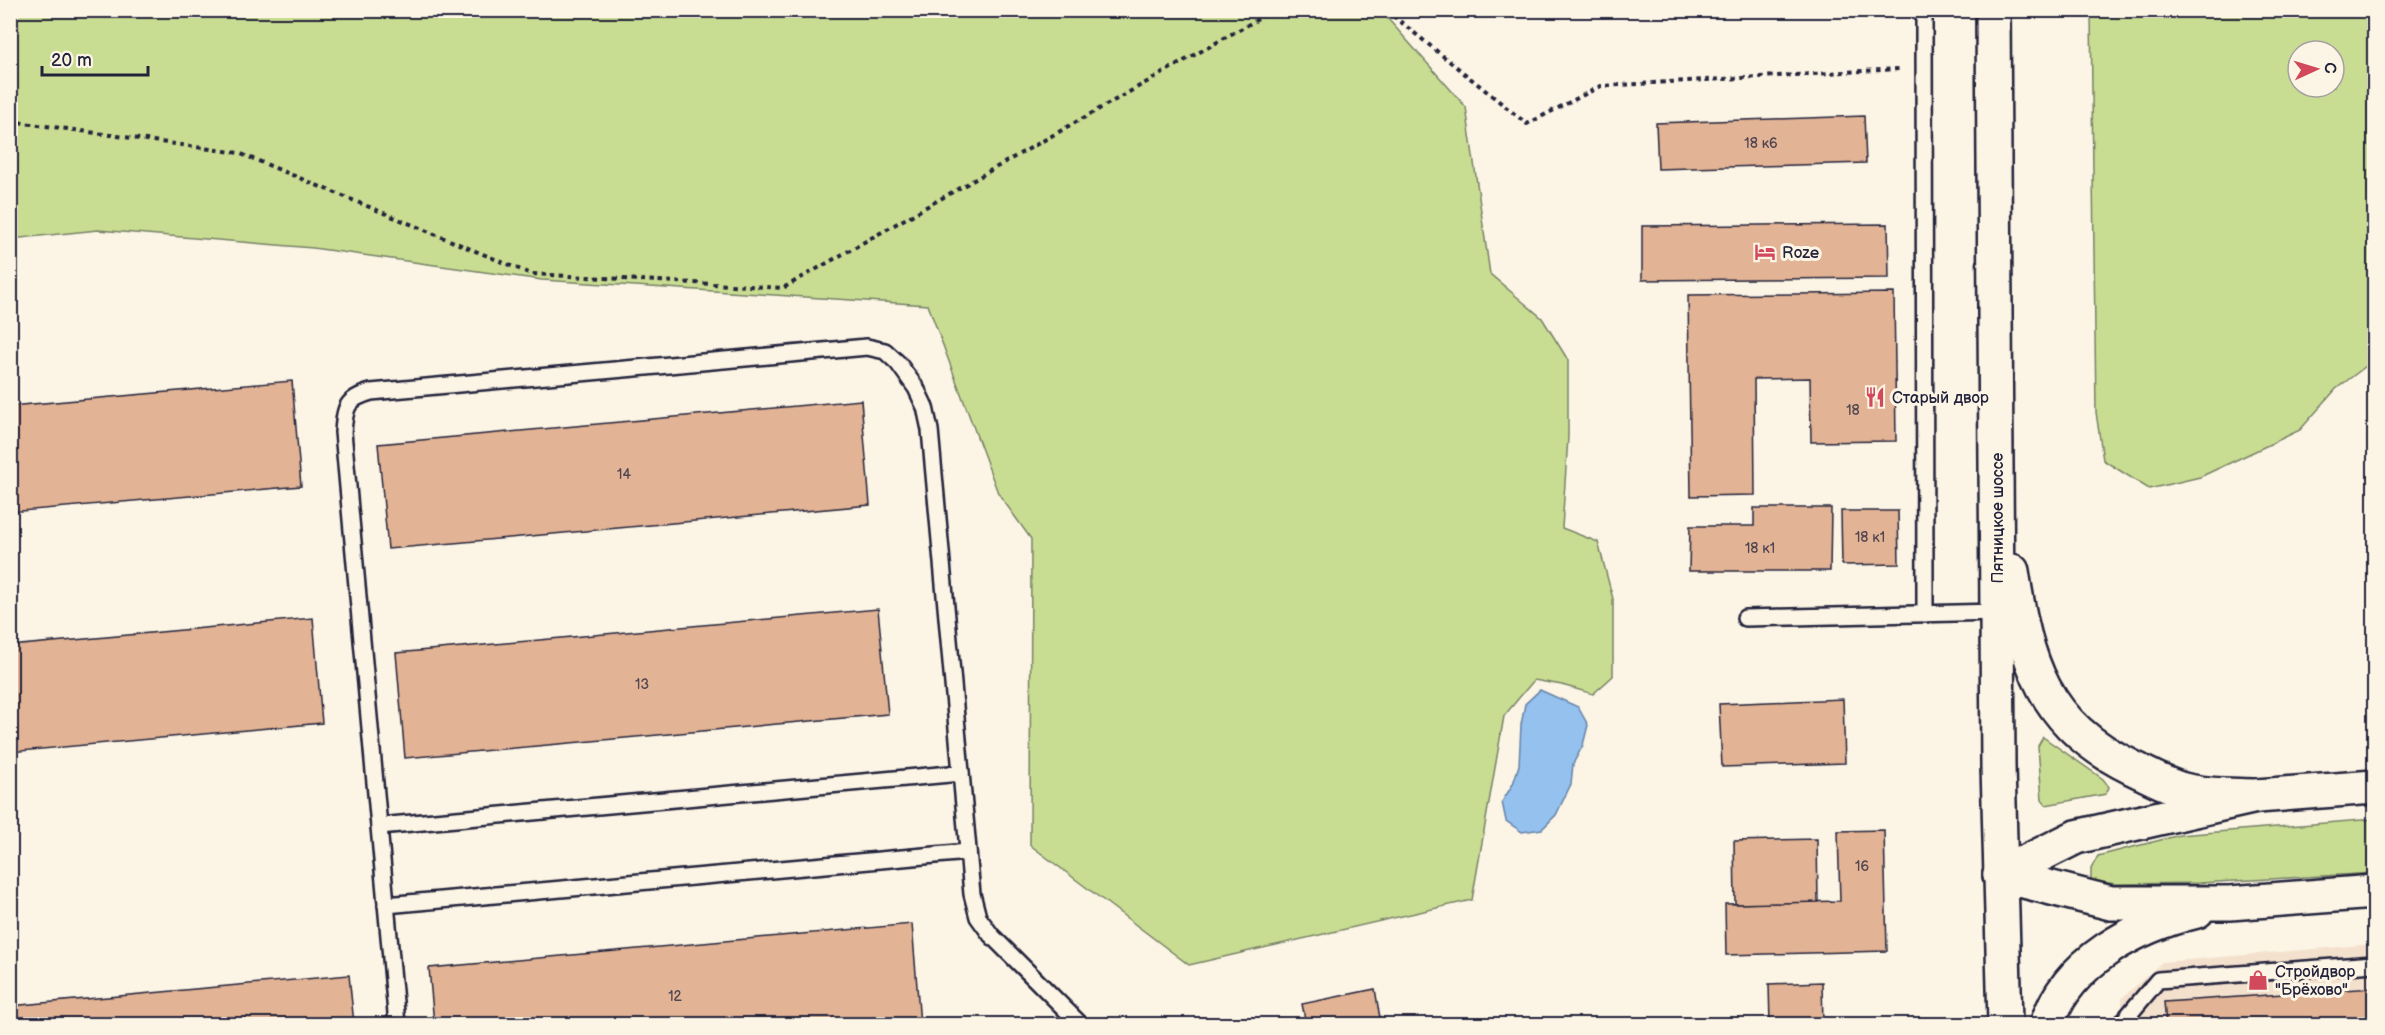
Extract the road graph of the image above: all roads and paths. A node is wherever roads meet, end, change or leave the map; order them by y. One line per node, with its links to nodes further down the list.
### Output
1 (1274, 10): 6 (path)
2 (1386, 10): 5 (path)
3 (1924, 10): 5 (lane)
4 (1993, 10): 7 (main road, Пятницкое шоссе)
5 (1923, 68): 9 (lane)
6 (10, 121)
7 (1996, 465): 8 (main road, Пятницкое шоссе); 13 (main road)
8 (1997, 612): 9 (lane); 16 (main road, Пятницкое шоссе)
9 (1925, 614): 10 (lane)
10 (1746, 618)
11 (961, 773): 14 (lane); 14 (lane); 15 (lane)
12 (2374, 787): 13 (main road)
13 (2257, 796): 16 (main road)
14 (379, 826): 19 (lane)
15 (968, 852): 19 (lane); 22 (lane)
16 (2000, 875): 18 (main road); 23 (main road, Пятницкое шоссе)
17 (2374, 892): 18 (main road)
18 (2230, 903): 24 (main road)
19 (386, 905): 21 (lane)
20 (2374, 964): 25 (lane)
21 (397, 1024)
22 (1080, 1024)
23 (2005, 1024)
24 (2047, 1024)
25 (2121, 1024)

